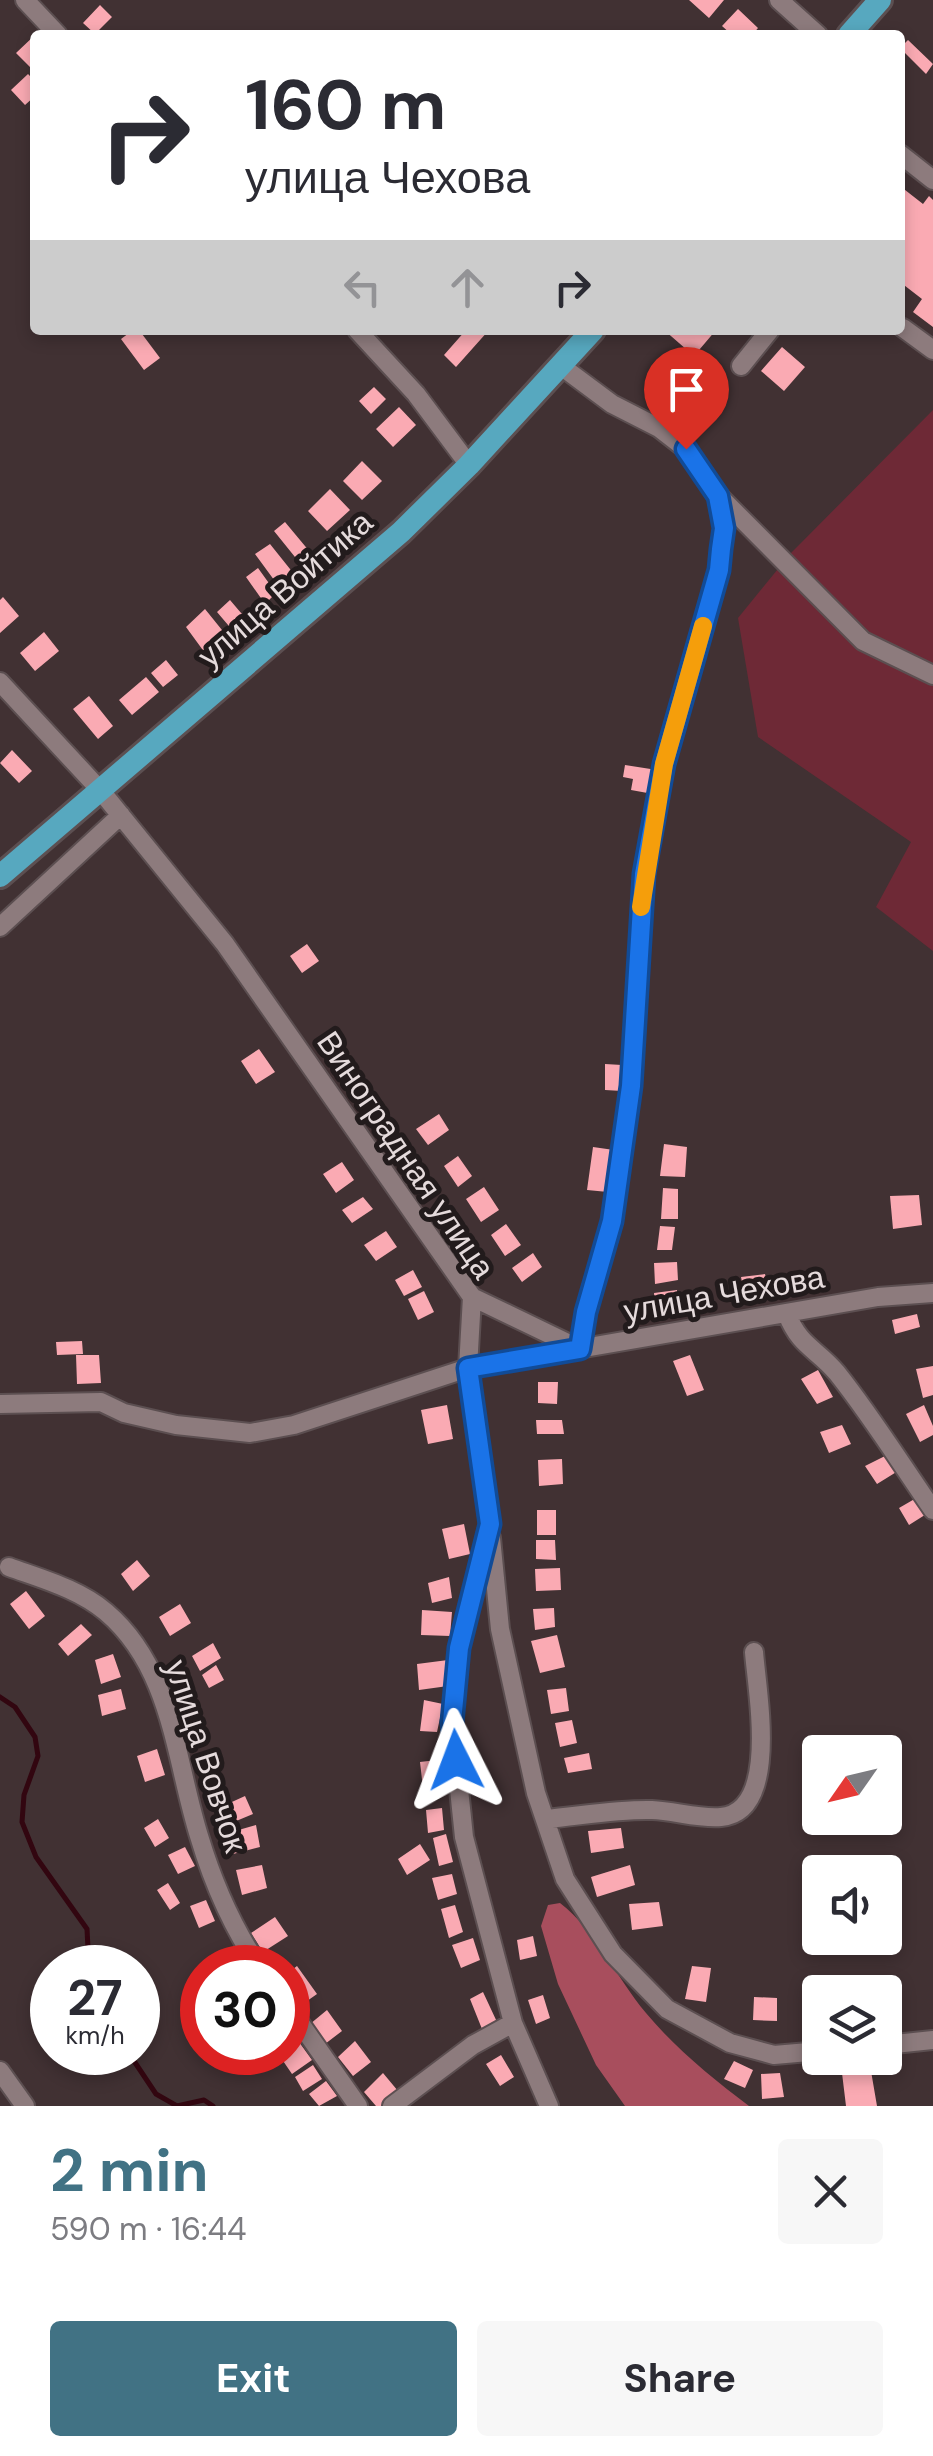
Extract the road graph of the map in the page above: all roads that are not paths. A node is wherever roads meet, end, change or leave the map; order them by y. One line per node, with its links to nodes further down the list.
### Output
1 (24, 0): 4 (street)
2 (778, 0): 5 (street)
3 (880, 0): 6 (main road)
4 (53, 30)
5 (812, 30)
6 (854, 30)
7 (905, 158): 8 (street)
8 (933, 180)
9 (905, 329): 13 (street)
10 (363, 335): 16 (street)
11 (588, 335): 14 (main road, улица Войтика)
12 (766, 335): 15 (street)
13 (933, 350)
14 (561, 366): 16 (main road, улица Войтика); 17 (street)
15 (741, 366)
16 (468, 465): 20 (main road, улица Войтика)
17 (718, 496): 18 (street); 27 (street)
18 (933, 675)
19 (0, 682): 20 (street, Виноградная улица)
20 (101, 791): 21 (street, Виноградная улица); 22 (main road, улица Войтика)
21 (121, 815): 23 (street); 25 (street, Виноградная улица)
22 (0, 876)
23 (0, 927)
24 (933, 1294): 26 (street, улица Чехова)
25 (472, 1297): 27 (street); 28 (street, Виноградная улица)
26 (786, 1314): 27 (street, улица Чехова); 30 (street)
27 (580, 1349): 28 (street, улица Чехова)
28 (468, 1368): 29 (street, улица Чехова); 31 (street, Виноградная улица)
29 (0, 1404)
30 (933, 1510)
31 (490, 1524): 34 (street); 36 (street, Виноградная улица)
32 (9, 1567): 35 (street, улица Вовчок)
33 (754, 1652): 34 (street)
34 (545, 1819): 40 (street)
35 (246, 1945)
36 (513, 2022): 44 (street); 45 (street, Виноградная улица)
37 (310, 2037): 43 (street)
38 (933, 2040): 39 (street)
39 (902, 2043)
40 (802, 2053)
41 (0, 2071): 42 (street)
42 (25, 2106)
43 (358, 2106)
44 (392, 2106)
45 (549, 2106)

